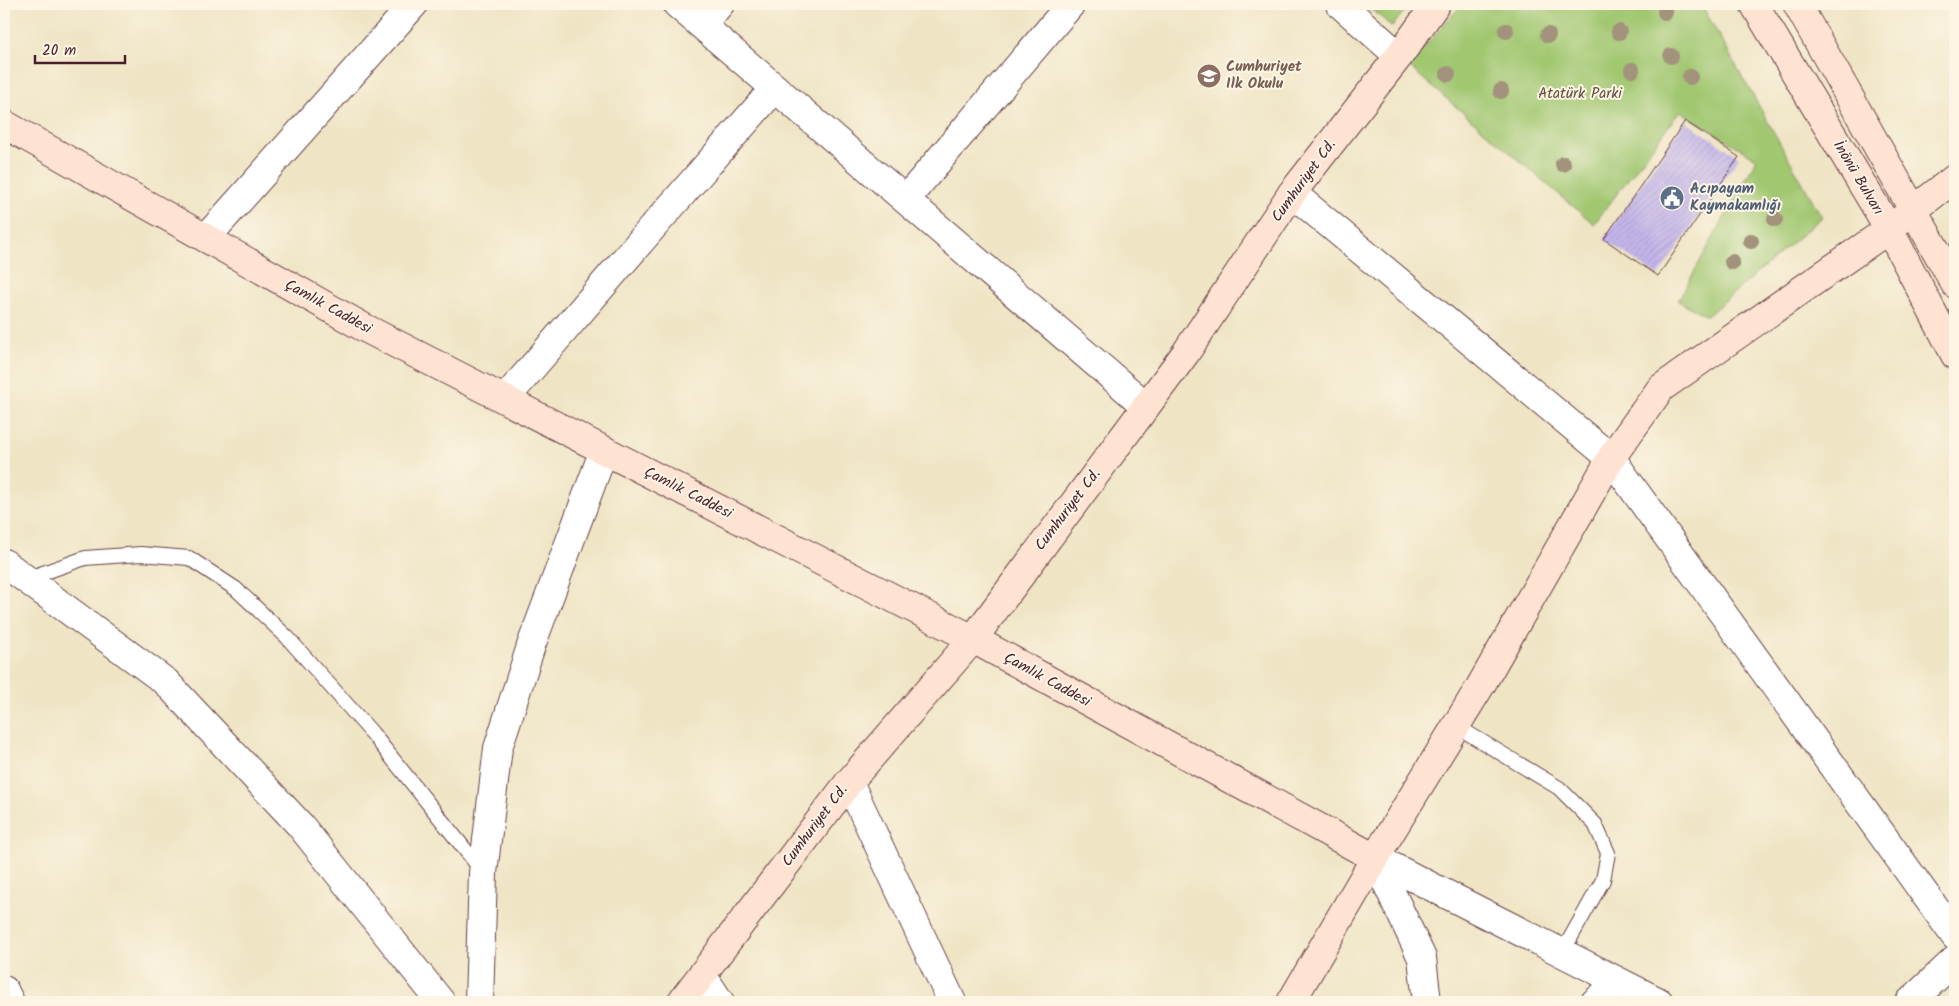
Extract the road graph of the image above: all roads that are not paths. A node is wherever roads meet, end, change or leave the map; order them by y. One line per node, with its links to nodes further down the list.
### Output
1 (414, 4): 18 (street)
2 (677, 4): 9 (street)
3 (720, 4): 9 (street)
4 (1071, 4): 15 (street)
5 (1340, 4): 10 (street)
6 (1436, 4): 10 (street, Cumhuriyet Cd.)
7 (1754, 4): 17 (street, İnönü Bulvarı)
8 (1797, 4): 16 (street, İnönü Bulvarı)
9 (702, 25): 11 (street)
10 (1399, 56): 14 (street, Cumhuriyet Cd.)
11 (776, 88): 15 (street); 21 (street)
12 (4, 124): 18 (street, Çamlık Caddesi)
13 (1955, 178): 16 (street)
14 (1292, 193): 22 (street, Cumhuriyet Cd.); 24 (street)
15 (906, 199): 22 (street)
16 (1913, 209): 17 (street); 19 (street, İnönü Bulvarı)
17 (1888, 229): 20 (street, İnönü Bulvarı); 24 (street)
18 (206, 238): 21 (street, Çamlık Caddesi)
19 (1955, 284)
20 (1955, 355)
21 (505, 399): 23 (street, Çamlık Caddesi)
22 (1146, 406): 27 (street, Cumhuriyet Cd.)
23 (604, 450): 27 (street, Çamlık Caddesi); 31 (street)
24 (1611, 458): 28 (street); 32 (street)
25 (4, 563): 26 (street)
26 (26, 580): 31 (lane); 39 (street)
27 (973, 639): 29 (street, Cumhuriyet Cd.); 30 (street, Çamlık Caddesi)
28 (1456, 726): 30 (street); 33 (lane)
29 (849, 782): 35 (street, Cumhuriyet Cd.); 43 (street)
30 (1375, 858): 33 (street); 44 (street); 45 (street)
31 (483, 873): 40 (street)
32 (1955, 936)
33 (1562, 953): 36 (street)
34 (1955, 960): 48 (street)
35 (702, 974): 41 (street, Cumhuriyet Cd.); 42 (street)
36 (1619, 982): 46 (street); 47 (street)
37 (4, 990): 38 (street)
38 (10, 1002)
39 (441, 1002)
40 (479, 1002)
41 (681, 1002)
42 (720, 1002)
43 (952, 1002)
44 (1291, 1002)
45 (1427, 1002)
46 (1595, 1002)
47 (1659, 1002)
48 (1910, 1002)

